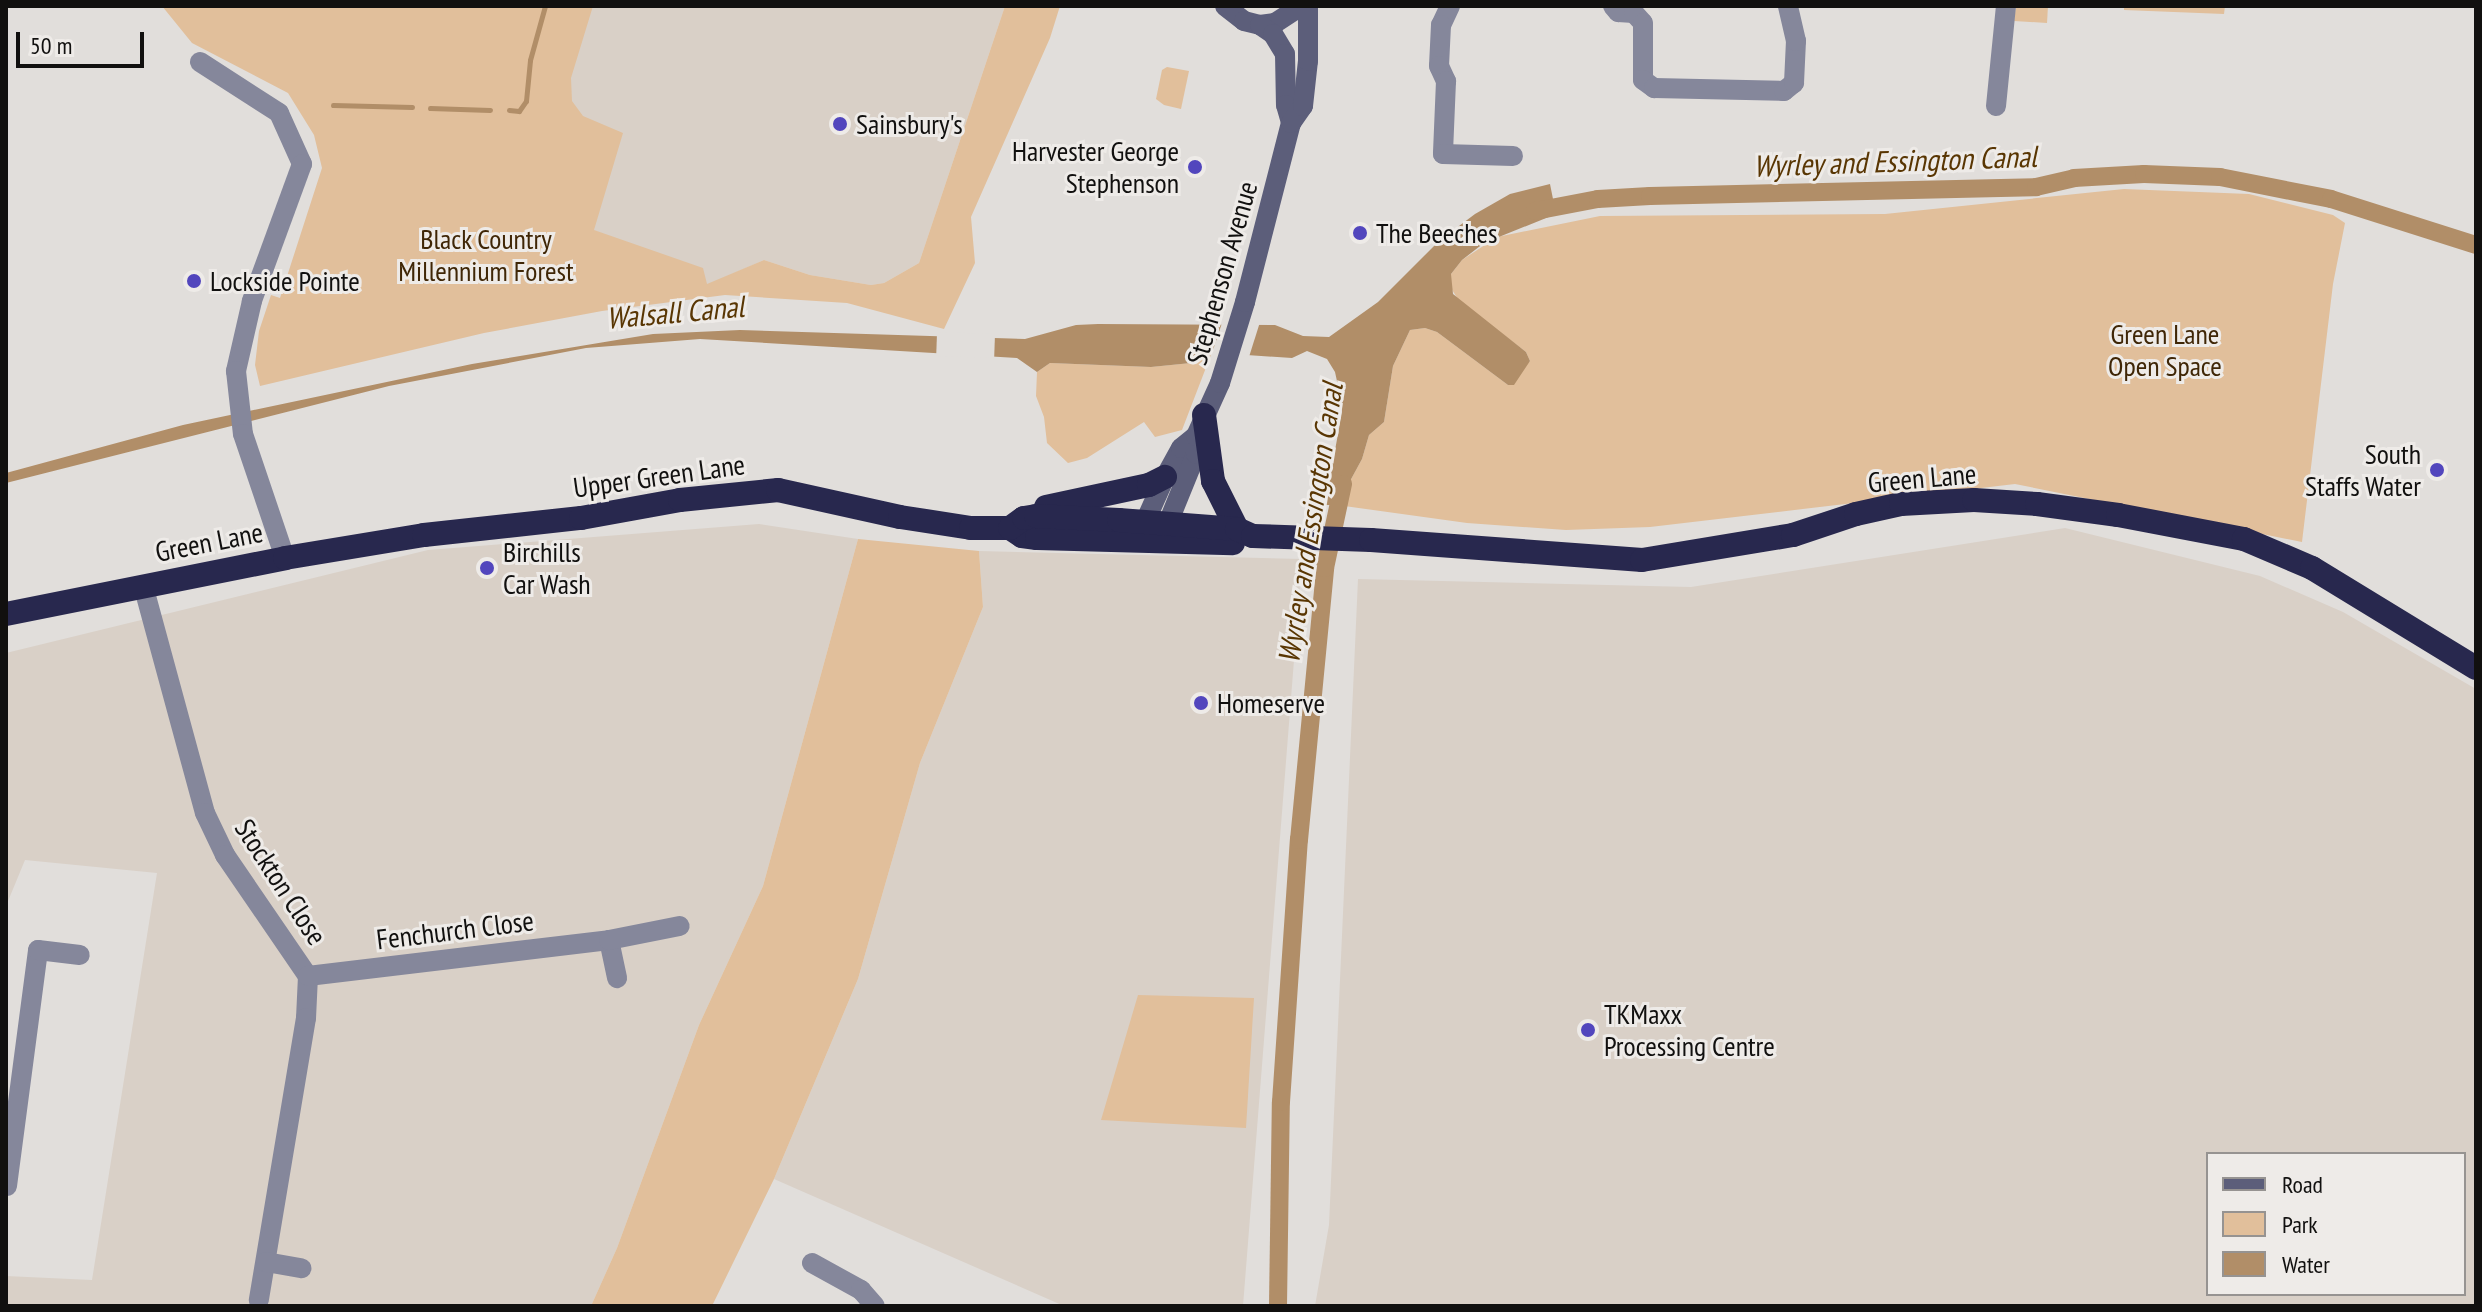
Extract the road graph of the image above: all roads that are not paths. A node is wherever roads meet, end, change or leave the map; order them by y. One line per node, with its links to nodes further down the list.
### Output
1 (1225, 6): 8 (street)
2 (1301, 6): 8 (street)
3 (1308, 6): 11 (street, Stephenson Avenue)
4 (1450, 6): 12 (street)
5 (1613, 6): 6 (street)
6 (1788, 6)
7 (2006, 6): 10 (street)
8 (1260, 25): 11 (street, Stephenson Avenue)
9 (200, 62): 20 (street)
10 (1996, 106)
11 (1291, 123): 13 (street, Stephenson Avenue)
12 (1513, 156)
13 (1200, 426): 14 (street, Stephenson Avenue); 17 (highway); 18 (street, Stephenson Avenue)
14 (1165, 477): 15 (highway); 18 (street, Stephenson Avenue)
15 (1036, 516): 16 (highway); 18 (highway)
16 (1010, 528): 18 (highway); 19 (highway, Upper Green Lane)
17 (1245, 532): 18 (highway); 23 (highway, Green Lane)
18 (1156, 533)
19 (424, 535): 20 (highway, Green Lane)
20 (285, 558): 21 (highway, Green Lane)
21 (143, 585): 22 (highway, Green Lane); 27 (street, Stockton Close)
22 (6, 614)
23 (2476, 668)
24 (680, 926): 25 (street, Fenchurch Close)
25 (609, 940): 27 (street, Fenchurch Close); 28 (street)
26 (80, 955): 29 (street)
27 (308, 976): 31 (street, Stockton Close)
28 (617, 978)
29 (12, 1081): 30 (street)
30 (7, 1186)
31 (266, 1262): 33 (street); 34 (street, Stockton Close)
32 (812, 1263): 35 (street)
33 (301, 1268)
34 (259, 1300)
35 (875, 1306)

